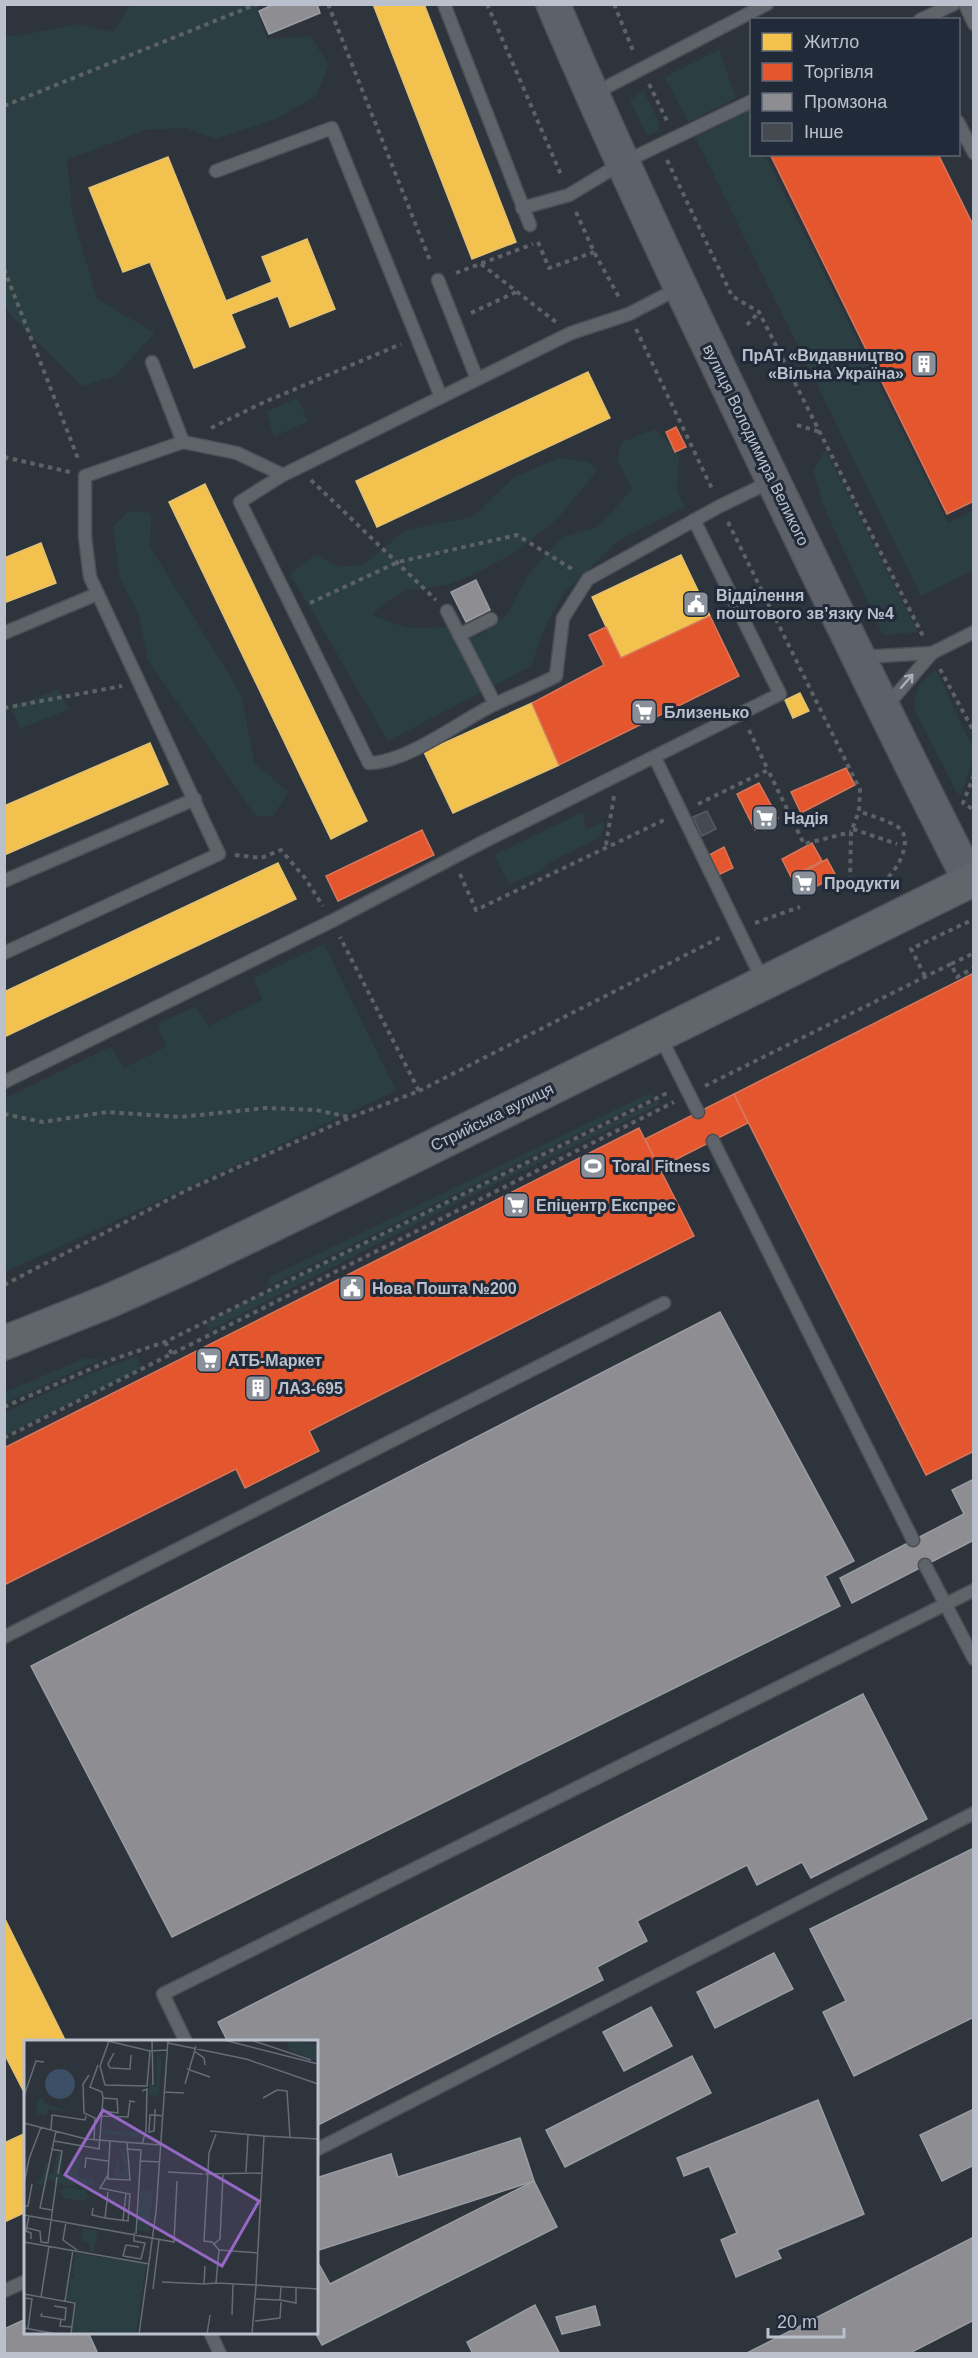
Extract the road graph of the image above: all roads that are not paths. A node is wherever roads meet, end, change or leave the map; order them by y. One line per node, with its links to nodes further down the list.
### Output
1 (444, 4): 14 (lane)
2 (553, 4): 8 (main road, вулиця Володимира Великого)
3 (954, 4): 6 (lane)
4 (965, 4): 7 (lane)
5 (766, 5): 8 (lane)
6 (924, 18)
7 (974, 24)
8 (591, 95): 12 (main road, вулиця Володимира Великого)
9 (750, 103): 12 (lane)
10 (960, 126): 11 (lane)
11 (974, 153)
12 (622, 163): 14 (lane); 17 (main road, вулиця Володимира Великого)
13 (216, 171): 20 (lane)
14 (522, 208): 15 (lane)
15 (530, 225)
16 (438, 280): 19 (lane)
17 (680, 288): 19 (lane); 23 (main road, вулиця Володимира Великого)
18 (152, 362): 21 (lane)
19 (477, 379): 20 (lane)
20 (441, 398): 22 (lane)
21 (183, 442): 22 (lane); 25 (lane)
22 (283, 475): 33 (lane)
23 (773, 480): 24 (lane); 32 (main road, вулиця Володимира Великого)
24 (694, 520): 33 (lane); 35 (lane)
25 (97, 594): 29 (lane); 36 (lane)
26 (447, 611): 30 (lane)
27 (491, 620): 30 (lane)
28 (974, 632): 31 (lane)
29 (4, 633)
30 (459, 635): 33 (lane)
31 (932, 653): 32 (lane); 34 (lane, one-way to 31)
32 (857, 657): 34 (main road, вулиця Володимира Великого)
33 (495, 704)
34 (883, 710): 37 (main road, вулиця Володимира Великого)
35 (655, 758): 40 (lane); 42 (lane)
36 (195, 799): 38 (lane); 39 (lane)
37 (972, 880): 40 (main road, Стрийська вулиця)
38 (4, 881)
39 (4, 953)
40 (764, 983): 41 (main road, Стрийська вулиця)
41 (659, 1035): 43 (lane); 46 (main road, Стрийська вулиця)
42 (4, 1082)
43 (698, 1112)
44 (713, 1141): 47 (lane)
45 (664, 1303): 51 (lane)
46 (4, 1343)
47 (913, 1540)
48 (925, 1565): 50 (lane)
49 (974, 1590): 50 (lane)
50 (945, 1604): 52 (lane); 54 (lane)
51 (4, 1637)
52 (974, 1659)
53 (974, 1813): 55 (lane)
54 (185, 2040)
55 (318, 2149)
56 (24, 2282): 57 (lane)
57 (4, 2291)
58 (211, 2334): 59 (lane)
59 (220, 2354)

